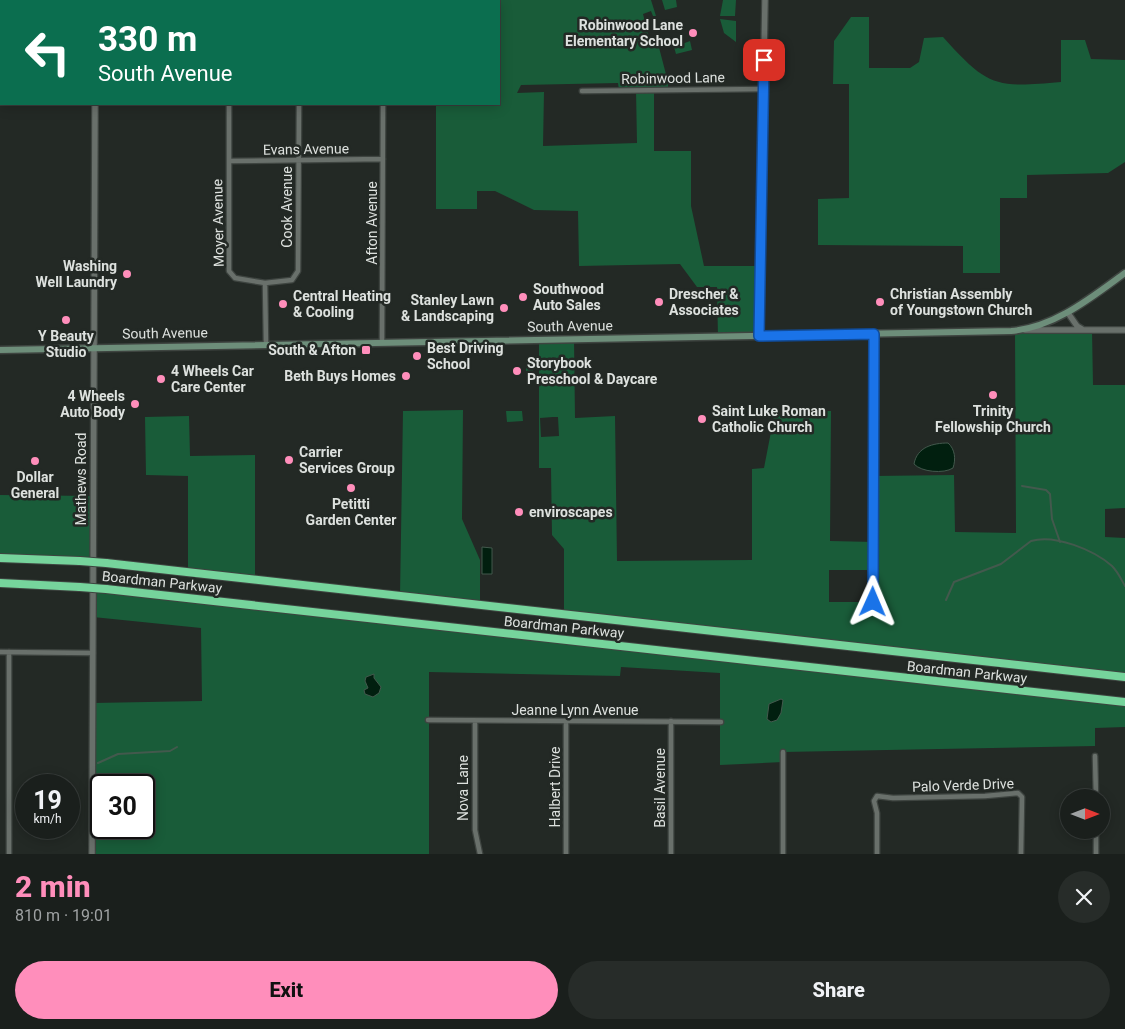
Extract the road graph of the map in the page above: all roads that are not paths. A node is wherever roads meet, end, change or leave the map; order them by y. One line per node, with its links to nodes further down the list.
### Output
1 (765, 0): 2 (street)
2 (764, 89): 3 (street, Robinwood Lane); 18 (street)
3 (582, 91)
4 (95, 105): 21 (street, Mathews Road)
5 (229, 105): 10 (street, Moyer Avenue)
6 (299, 105): 9 (street, Cook Avenue)
7 (383, 105): 8 (street, Afton Avenue)
8 (383, 159): 9 (street, Evans Avenue); 19 (street, Afton Avenue)
9 (298, 160): 10 (street, Evans Avenue); 12 (street, Cook Avenue)
10 (229, 161): 12 (street, Moyer Avenue)
11 (1125, 273): 13 (main road, South Avenue)
12 (265, 283): 20 (street)
13 (1068, 313): 14 (main road, South Avenue); 15 (street)
14 (1021, 330): 15 (street); 17 (main road, South Avenue)
15 (1084, 330): 16 (street)
16 (1125, 330)
17 (874, 334): 18 (main road, South Avenue); 25 (street)
18 (759, 336): 19 (main road, South Avenue)
19 (382, 342): 20 (main road, South Avenue)
20 (266, 344): 21 (main road, South Avenue)
21 (94, 347): 22 (main road, South Avenue); 28 (street, Mathews Road)
22 (0, 350)
23 (0, 558): 29 (highway, Boardman Parkway, bridge)
24 (0, 583): 30 (highway, Boardman Parkway, bridge)
25 (873, 602)
26 (0, 652): 27 (street)
27 (10, 652): 28 (street); 40 (street)
28 (93, 653): 41 (street, Mathews Road)
29 (1125, 677)
30 (1125, 702)
31 (428, 720): 32 (street, Jeanne Lynn Avenue)
32 (475, 721): 33 (street, Jeanne Lynn Avenue); 42 (street, Nova Lane)
33 (566, 721): 34 (street, Jeanne Lynn Avenue); 43 (street, Halbert Drive)
34 (671, 721): 35 (street, Jeanne Lynn Avenue); 44 (street, Basil Avenue)
35 (721, 722)
36 (783, 752): 45 (street)
37 (1095, 756): 38 (street)
38 (1096, 789)
39 (1096, 839): 48 (street)
40 (9, 854)
41 (92, 854)
42 (480, 854)
43 (566, 854)
44 (671, 854)
45 (783, 854)
46 (877, 854): 47 (street, Palo Verde Drive)
47 (1020, 854)
48 (1096, 854)

